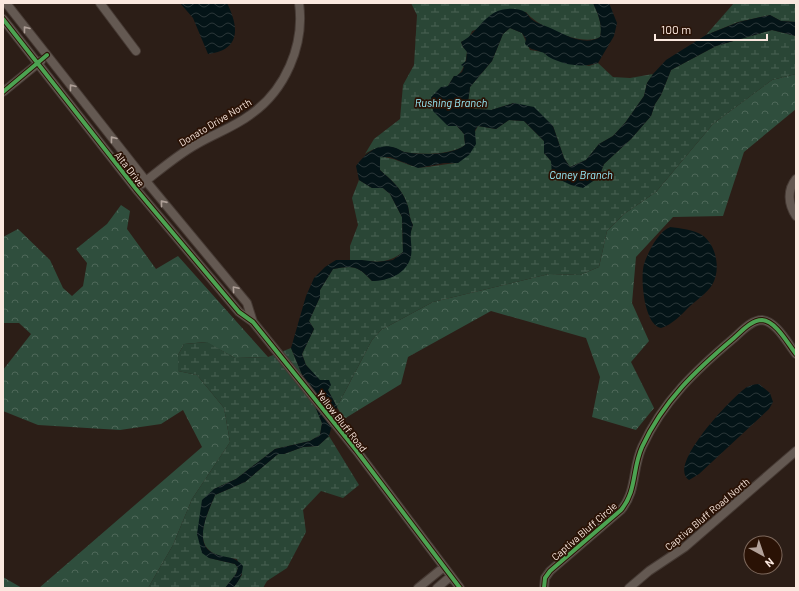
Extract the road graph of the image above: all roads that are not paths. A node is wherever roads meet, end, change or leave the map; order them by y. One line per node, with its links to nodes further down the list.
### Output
1 (6, 3): 6 (street, Alta Drive, one-way to 1)
2 (100, 3): 5 (street)
3 (299, 3): 10 (street, Donato Drive North)
4 (3, 19): 7 (street, Alta Drive)
5 (136, 50)
6 (47, 55): 7 (street); 10 (street, Alta Drive, one-way to 6)
7 (37, 63): 8 (street); 11 (street, Alta Drive)
8 (3, 92)
9 (796, 179): 12 (street)
10 (146, 181): 11 (street, Donato Drive North); 13 (street, Alta Drive, one-way to 10)
11 (136, 189): 13 (street, Alta Drive)
12 (796, 216)
13 (253, 322): 16 (street, Yellow Bluff Road)
14 (796, 354): 21 (street, Captiva Bluff Circle)
15 (796, 450): 22 (street, Captiva Bluff Road North)
16 (444, 567): 17 (street, Yellow Bluff Road); 18 (street)
17 (451, 576): 19 (street); 20 (street, Yellow Bluff Road)
18 (420, 587)
19 (437, 588)
20 (460, 588)
21 (544, 588)
22 (629, 588)

